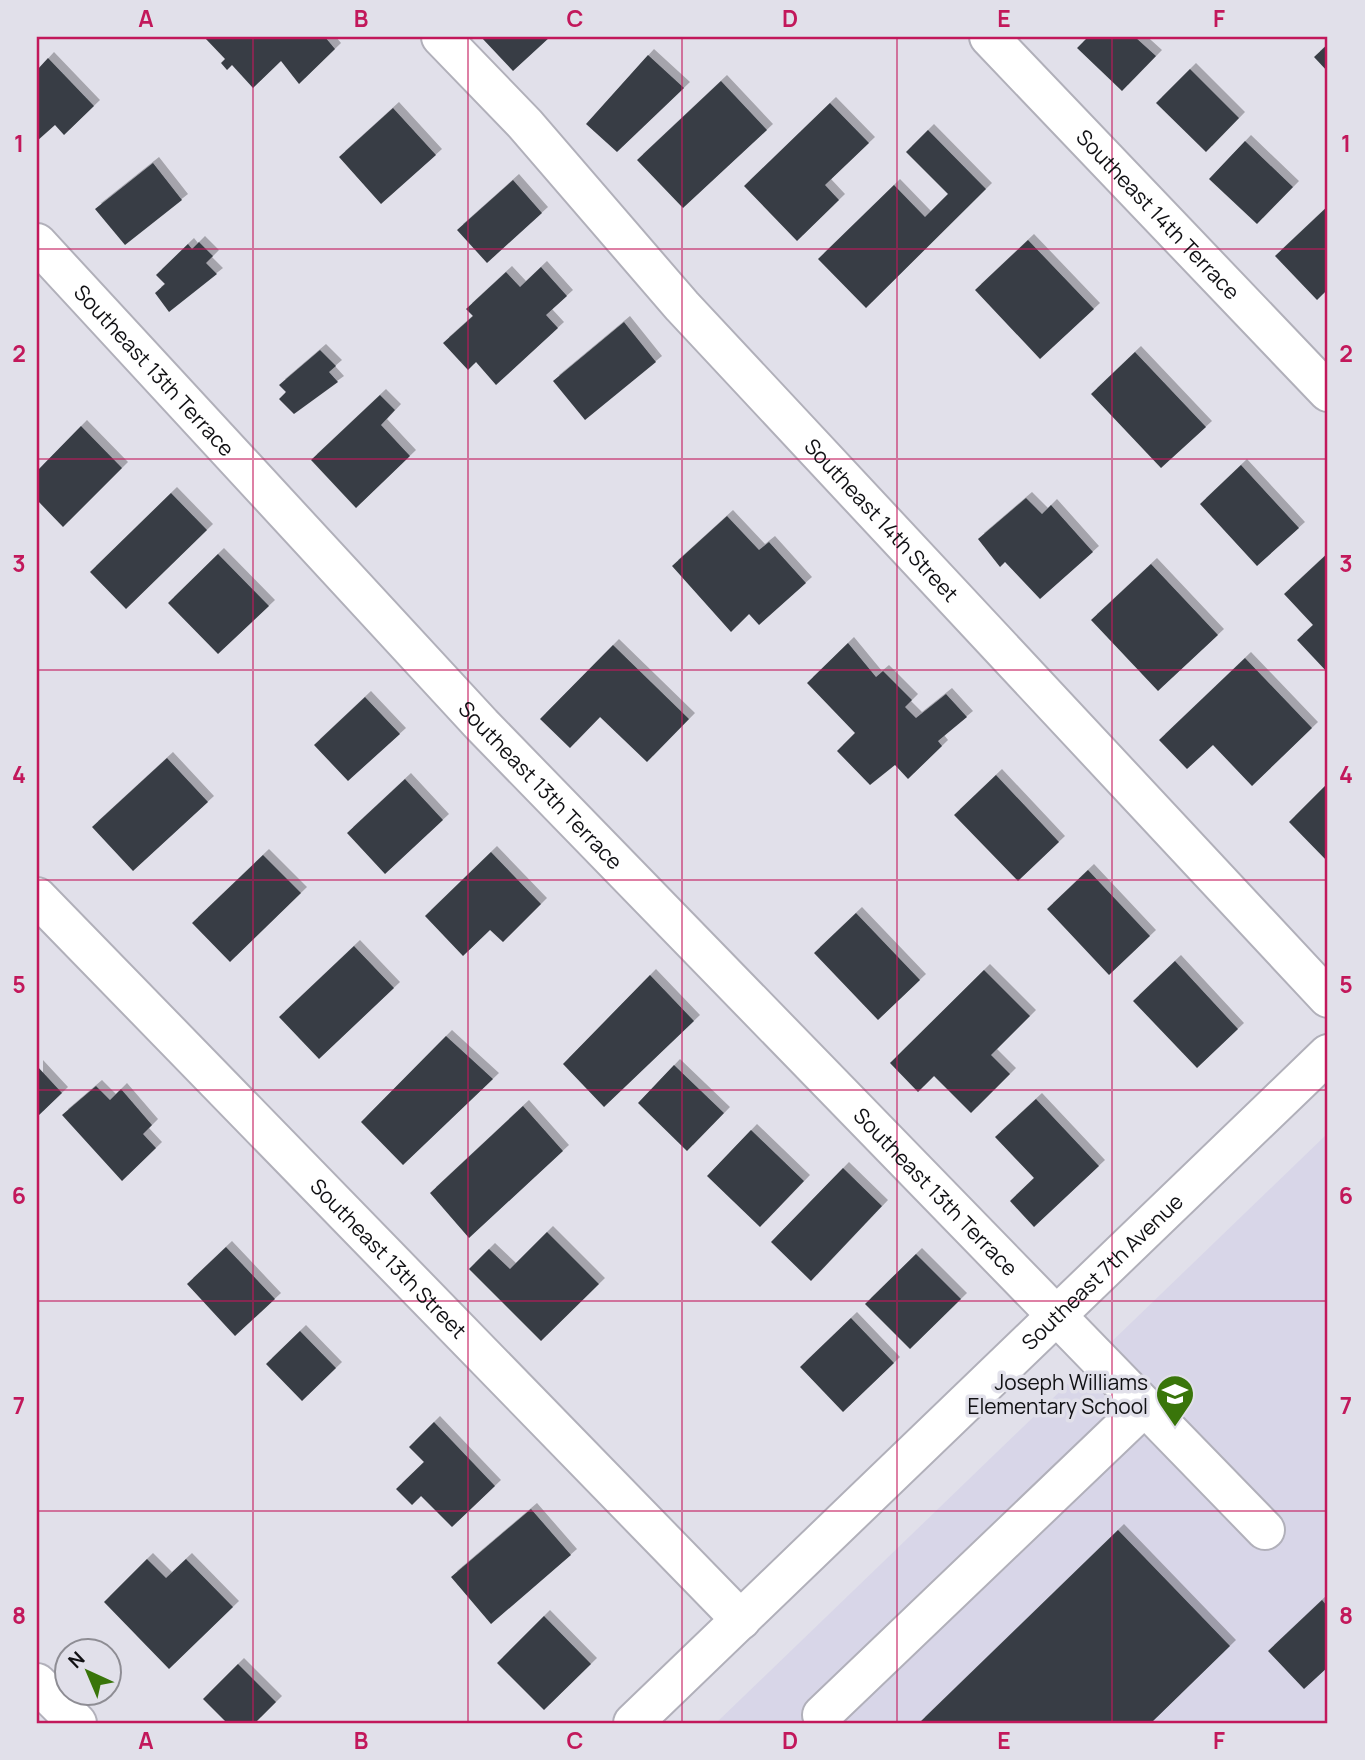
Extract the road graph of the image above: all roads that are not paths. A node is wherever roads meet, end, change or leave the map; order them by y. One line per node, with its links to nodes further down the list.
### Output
1 (441, 37): 6 (street, Southeast 14th Street)
2 (989, 37): 4 (street, Southeast 14th Terrace)
3 (37, 243): 8 (street, Southeast 13th Terrace)
4 (1328, 392)
5 (37, 897): 11 (street, Southeast 13th Street)
6 (1328, 998)
7 (1328, 1054): 8 (street, Southeast 7th Avenue)
8 (1057, 1315): 9 (street, Southeast 13th Terrace); 11 (street, Southeast 7th Avenue)
9 (1144, 1407): 10 (street, Southeast 13th Terrace); 13 (street)
10 (1265, 1530)
11 (741, 1620): 15 (street, Southeast 7th Avenue)
12 (37, 1683): 14 (street)
13 (822, 1715)
14 (77, 1723)
15 (633, 1723)

